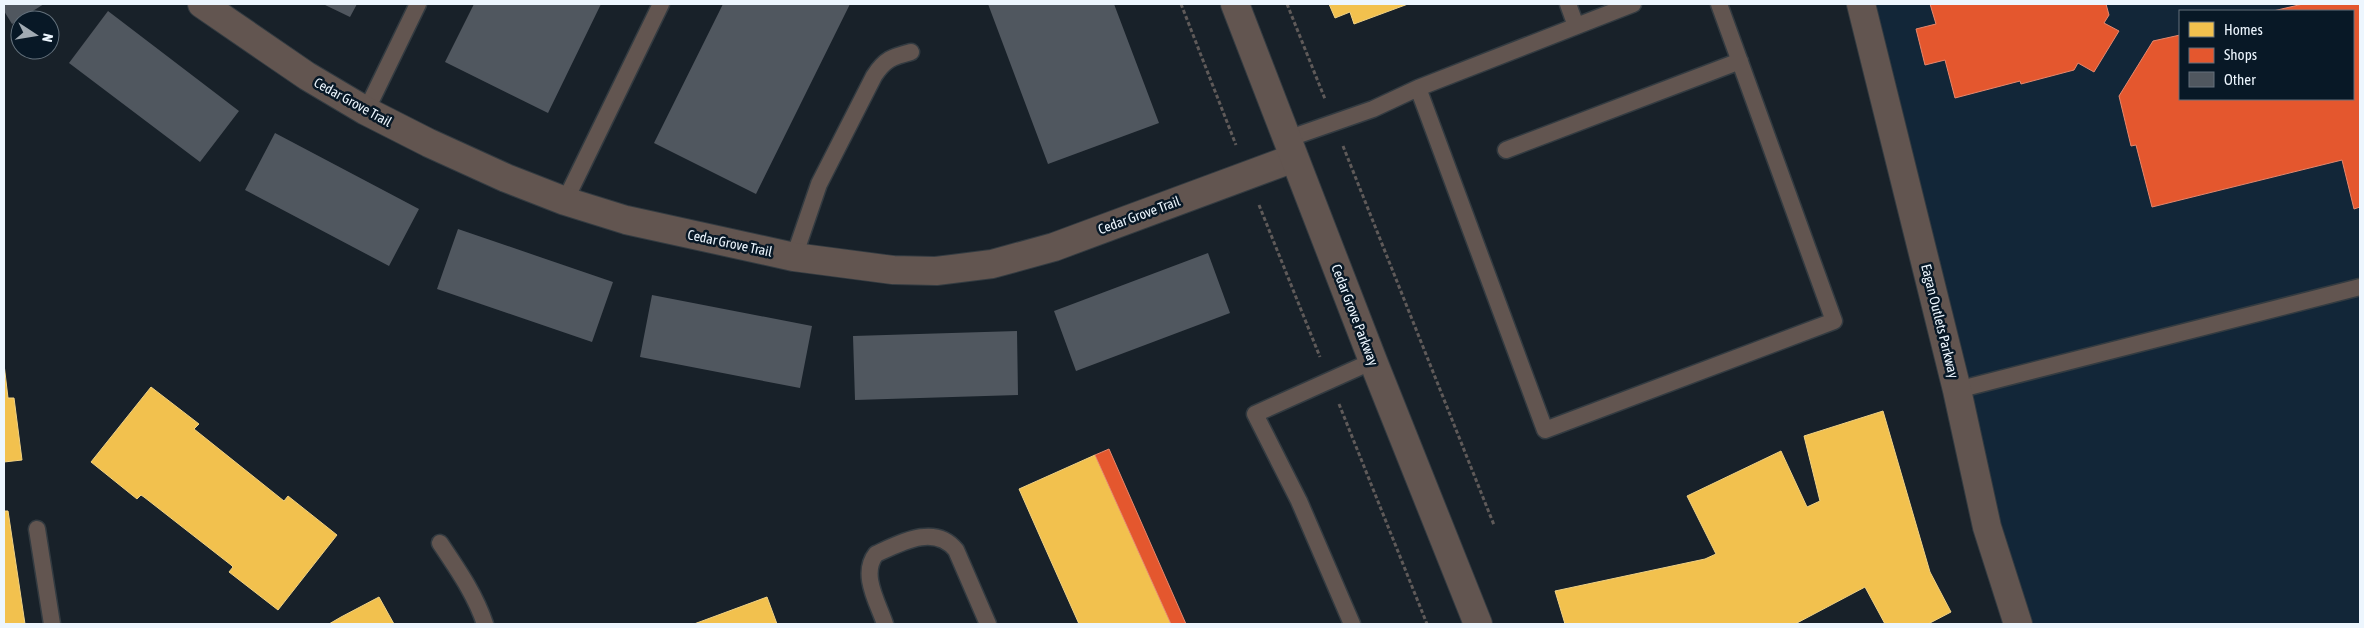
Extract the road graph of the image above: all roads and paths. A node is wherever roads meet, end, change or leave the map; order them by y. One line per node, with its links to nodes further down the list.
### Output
1 (202, 4): 15 (street, Cedar Grove Trail)
2 (418, 4): 15 (lane)
3 (661, 4): 20 (lane)
4 (1181, 4): 19 (path)
5 (1235, 4): 17 (street, Cedar Grove Parkway)
6 (1288, 4): 16 (path)
7 (1568, 4): 11 (lane)
8 (1633, 4): 11 (lane)
9 (1719, 4): 13 (lane)
10 (1860, 8): 25 (street, Eagan Outlets Parkway)
11 (1576, 26): 14 (lane)
12 (911, 52): 21 (lane)
13 (1740, 61): 14 (lane); 18 (lane)
14 (1418, 88): 16 (lane)
15 (366, 110): 20 (street, Cedar Grove Trail)
16 (1334, 123): 17 (lane); 26 (path)
17 (1290, 148): 19 (street, Cedar Grove Trail); 23 (street, Cedar Grove Parkway)
18 (1506, 150)
19 (1247, 173): 21 (street, Cedar Grove Trail); 24 (path)
20 (565, 201): 21 (street, Cedar Grove Trail)
21 (794, 257)
22 (2360, 287): 25 (lane)
23 (1373, 361): 24 (lane); 35 (street, Cedar Grove Parkway)
24 (1330, 380): 33 (lane); 34 (path)
25 (1957, 390): 36 (street, Eagan Outlets Parkway)
26 (1494, 526)
27 (37, 529): 29 (lane)
28 (440, 543): 30 (lane)
29 (52, 624)
30 (485, 624)
31 (885, 624): 32 (lane)
32 (988, 624)
33 (1352, 624)
34 (1427, 624)
35 (1478, 624)
36 (2018, 624)

